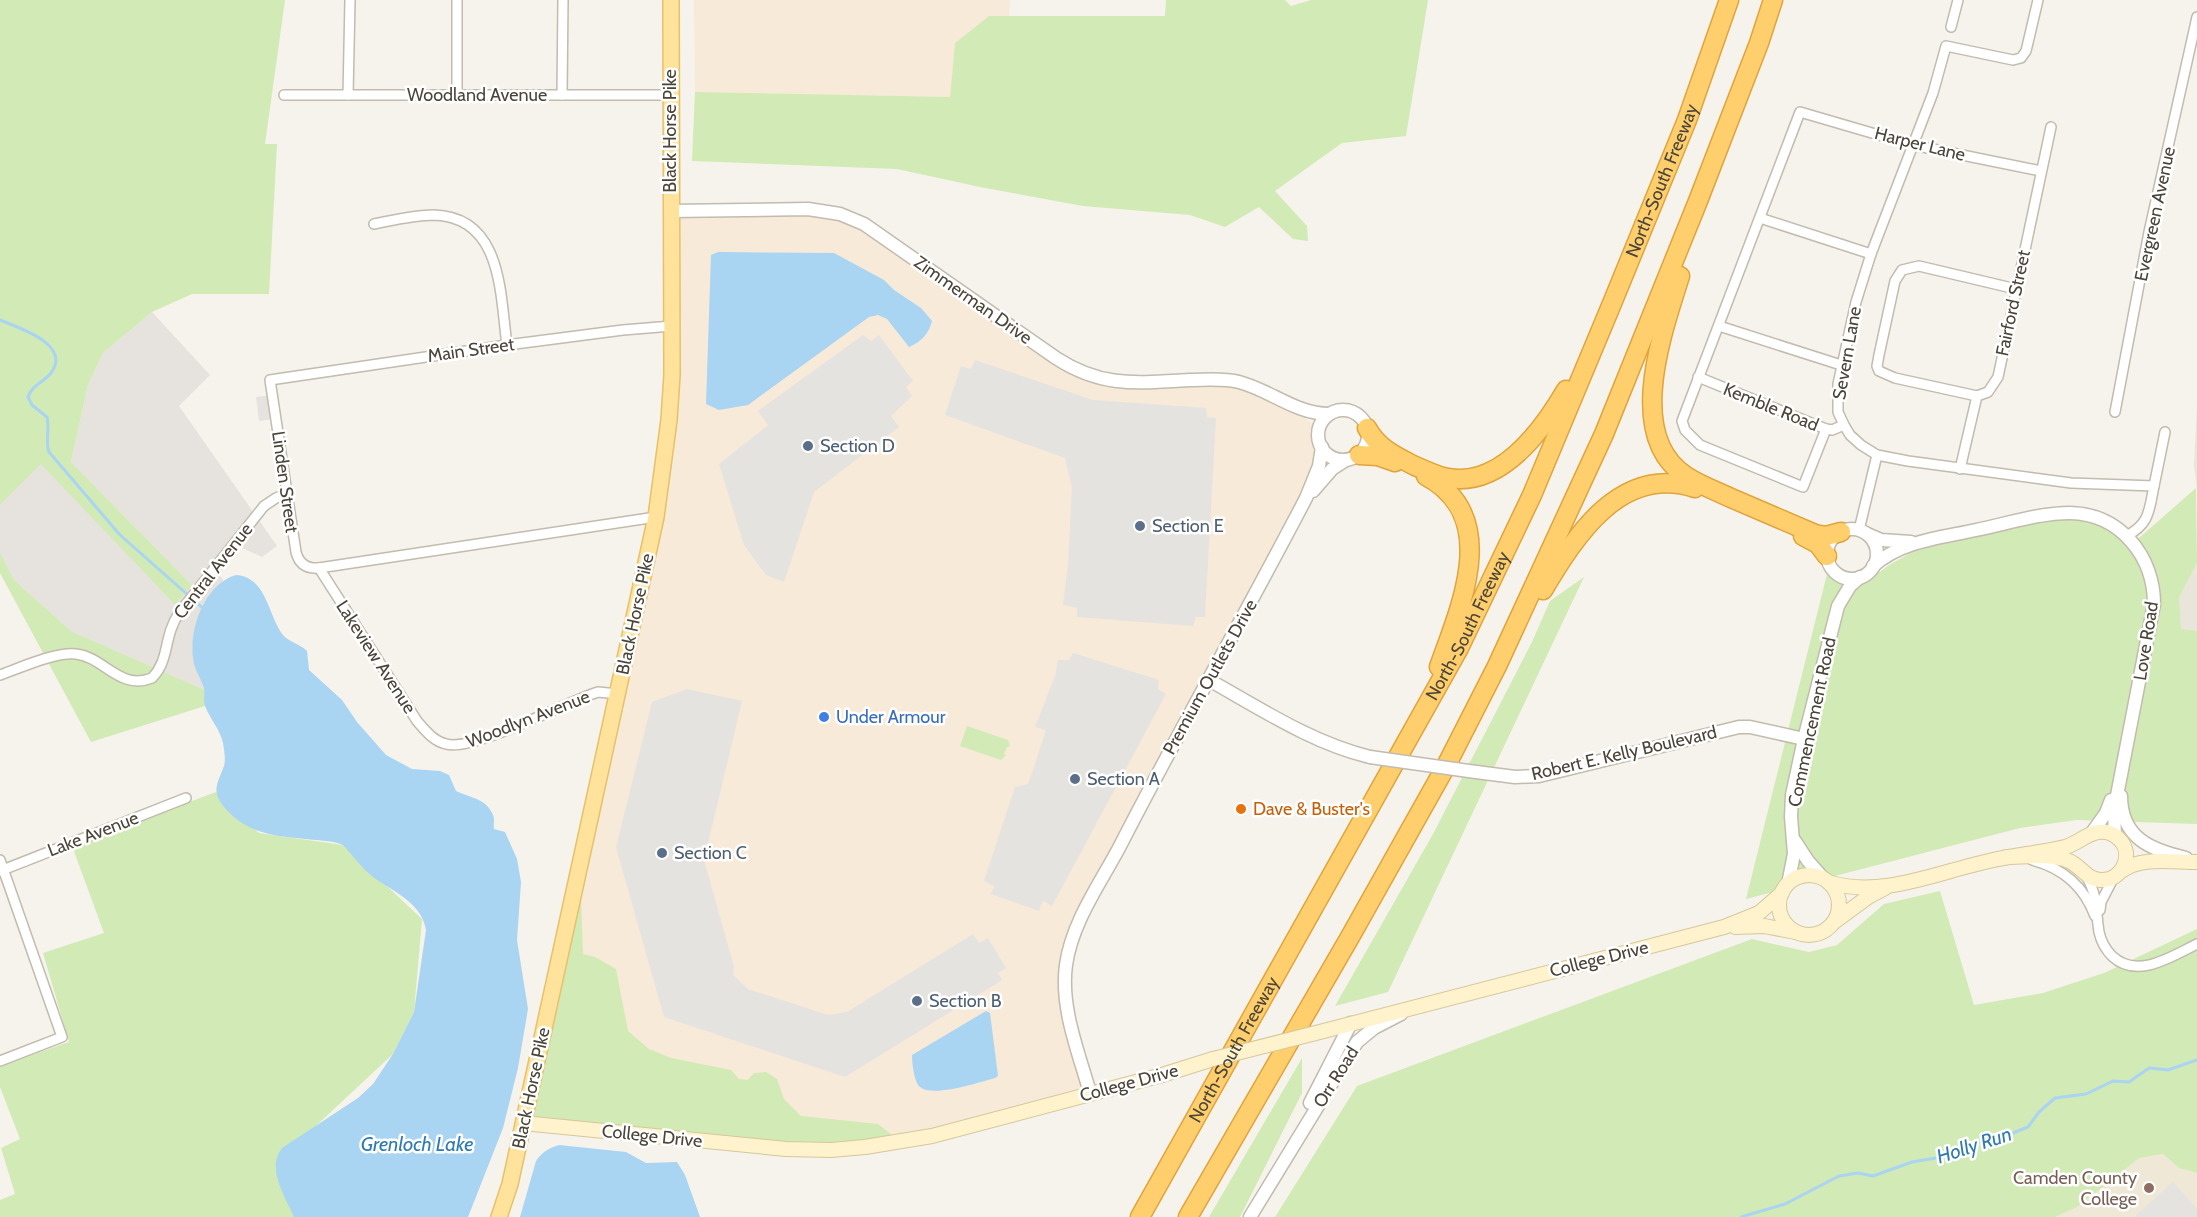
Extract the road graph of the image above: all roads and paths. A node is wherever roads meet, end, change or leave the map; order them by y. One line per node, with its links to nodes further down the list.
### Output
1 (350, 0): 12 (street)
2 (457, 0): 13 (street)
3 (563, 0): 14 (street)
4 (671, 0): 15 (main road, Black Horse Pike)
5 (1729, 0): 25 (highway, North-South Freeway)
6 (1773, 0): 19 (highway)
7 (1958, 0): 10 (street)
8 (2038, 0): 17 (street, Severn Lane)
9 (2197, 17): 34 (street, Evergreen Avenue)
10 (1951, 27)
11 (284, 95): 12 (street, Woodland Avenue)
12 (348, 95): 13 (street, Woodland Avenue)
13 (457, 95): 14 (street, Woodland Avenue)
14 (562, 95): 15 (street, Woodland Avenue)
15 (670, 95): 20 (main road, Black Horse Pike)
16 (2051, 127): 18 (street, Fairford Street)
17 (1913, 145): 18 (street, Harper Lane); 21 (street, Harper Lane); 23 (street, Severn Lane)
18 (2041, 171): 24 (street, Fairford Street)
19 (1698, 201): 49 (highway); 57 (highway)
20 (671, 212): 26 (main road, Black Horse Pike); 32 (street, Zimmerman Drive)
21 (1760, 218): 23 (street); 27 (street)
22 (374, 224): 28 (street)
23 (1870, 254): 29 (street, Severn Lane)
24 (2016, 289): 33 (street, Fairford Street); 33 (street)
25 (1613, 301): 37 (highway); 61 (highway, North-South Freeway)
26 (672, 326): 28 (street, Main Street); 48 (main road, Black Horse Pike)
27 (1719, 326): 29 (street); 30 (street)
28 (507, 345): 31 (street, Main Street)
29 (1841, 365): 36 (street, Severn Lane)
30 (1698, 377): 38 (street, Kemble Road); 38 (street)
31 (270, 380): 46 (street, Linden Street)
32 (1274, 396): 35 (street, Zimmerman Drive); 40 (street, Zimmerman Drive)
33 (1977, 396): 44 (street)
34 (2115, 411)
35 (1329, 414): 37 (street); 40 (street)
36 (1844, 425): 38 (street, Kemble Road); 42 (street, Severn Lane)
37 (1367, 428): 43 (street)
38 (1826, 429)
39 (2165, 432): 45 (street)
40 (1318, 434): 41 (street)
41 (1322, 447): 43 (street); 47 (street, Premium Outlets Drive)
42 (1876, 455): 44 (street, Severn Lane); 49 (street)
43 (1353, 458): 47 (street, Premium Outlets Drive); 61 (highway)
44 (1960, 469): 45 (street, Severn Lane)
45 (2154, 486): 50 (street)
46 (286, 494): 54 (street, Linden Street); 58 (street, Central Avenue)
47 (1306, 498): 59 (street, Premium Outlets Drive)
48 (656, 517): 54 (street); 60 (main road, Black Horse Pike)
49 (1855, 532): 51 (street, Love Road); 52 (street); 53 (street)
50 (2126, 536): 51 (street, Love Road); 64 (street, Love Road)
51 (1918, 542): 53 (street, Love Road)
52 (1830, 563): 55 (street); 56 (street, Commencement Road); 57 (highway)
53 (1873, 566): 55 (street)
54 (319, 568): 63 (street, Lakeview Avenue)
55 (1860, 577): 56 (street, Commencement Road)
56 (1838, 606): 62 (street, Commencement Road)
57 (1497, 666): 90 (highway)
58 (0, 675)
59 (1209, 680): 62 (street, Robert E. Kelly Boulevard, bridge); 85 (street, Premium Outlets Drive)
60 (618, 694): 63 (street, Woodlyn Avenue); 86 (main road, Black Horse Pike)
61 (1418, 721): 89 (highway, North-South Freeway)
62 (1804, 739): 68 (street, Commencement Road)
63 (439, 741)
64 (2125, 753): 66 (street, Love Road); 67 (street, Love Road); 70 (street)
65 (186, 798): 71 (street, Lake Avenue)
66 (2088, 836): 67 (main road); 69 (main road); 72 (main road)
67 (2117, 837): 70 (main road); 73 (main road)
68 (1794, 839): 74 (street, Commencement Road); 76 (street, Commencement Road)
69 (2006, 857): 72 (main road); 75 (main road); 78 (street)
70 (2197, 861): 73 (main road)
71 (1, 867): 84 (street)
72 (2084, 873): 73 (main road); 78 (street)
73 (2115, 876): 78 (street)
74 (1825, 880): 75 (main road); 76 (main road); 77 (main road)
75 (1890, 886): 77 (main road)
76 (1785, 889): 79 (main road, College Drive); 80 (main road)
77 (1833, 923): 80 (main road)
78 (2098, 924): 81 (street)
79 (1724, 927): 80 (main road, College Drive); 82 (main road, College Drive)
80 (1801, 933)
81 (2197, 944)
82 (1415, 1006): 83 (main road, College Drive); 87 (street, Orr Road)
83 (1351, 1023): 85 (main road, College Drive, bridge); 87 (street, Orr Road)
84 (0, 1060)
85 (1090, 1093): 86 (main road, College Drive)
86 (523, 1123): 88 (main road, Black Horse Pike)
87 (1278, 1169): 91 (street, Orr Road)
88 (499, 1216)
89 (1140, 1217)
90 (1188, 1217)
91 (1250, 1217)

